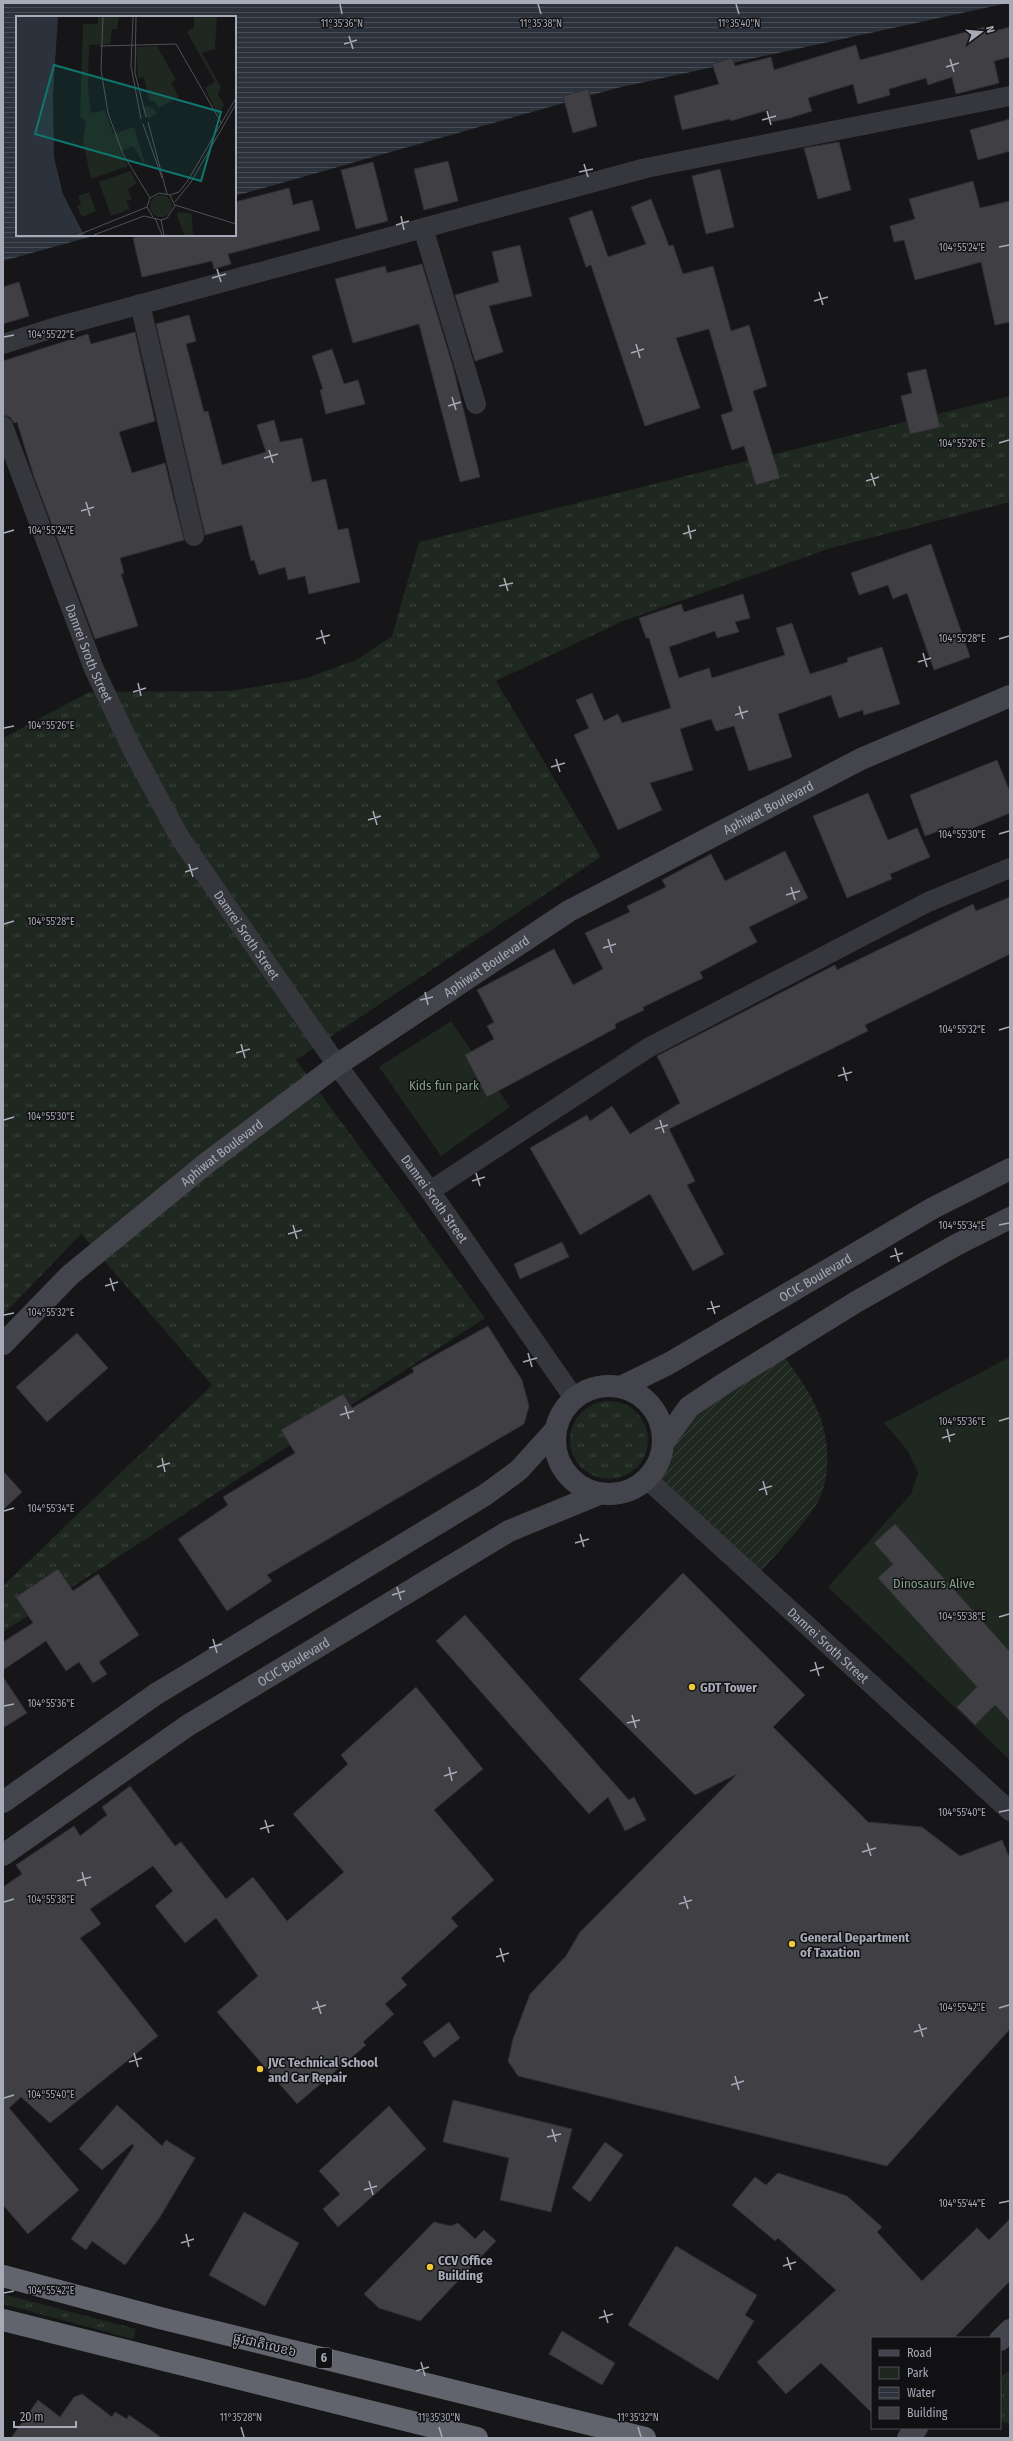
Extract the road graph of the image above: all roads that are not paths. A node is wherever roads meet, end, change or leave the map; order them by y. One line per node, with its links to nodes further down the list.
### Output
1 (1010, 96): 2 (street)
2 (423, 228): 3 (street); 5 (street)
3 (140, 304): 4 (street); 7 (street)
4 (3, 344)
5 (476, 404)
6 (3, 426): 10 (street, Damrei Sroth Street)
7 (194, 536)
8 (1010, 696): 10 (street, Aphiwat Boulevard)
9 (1010, 868): 12 (street)
10 (337, 1065): 12 (street, Damrei Sroth Street); 14 (street, Aphiwat Boulevard)
11 (1010, 1169): 15 (street, OCIC Boulevard)
12 (430, 1191): 16 (street, Damrei Sroth Street)
13 (1010, 1218): 18 (street)
14 (3, 1344)
15 (621, 1387): 16 (street); 18 (street)
16 (574, 1398): 17 (street)
17 (556, 1429): 20 (street); 21 (street)
18 (663, 1443): 19 (street)
19 (647, 1479): 20 (street); 22 (street, Damrei Sroth Street)
20 (599, 1494): 23 (street, OCIC Boulevard)
21 (3, 1802)
22 (1010, 1812)
23 (3, 1854)
24 (3, 2276): 30 (highway, ផ្លូវជាតិលេខ៦ / 6)
25 (3, 2320): 29 (highway)
26 (1010, 2330): 27 (street)
27 (1001, 2339)
28 (916, 2429): 31 (street)
29 (477, 2438)
30 (645, 2438)
31 (908, 2438)

